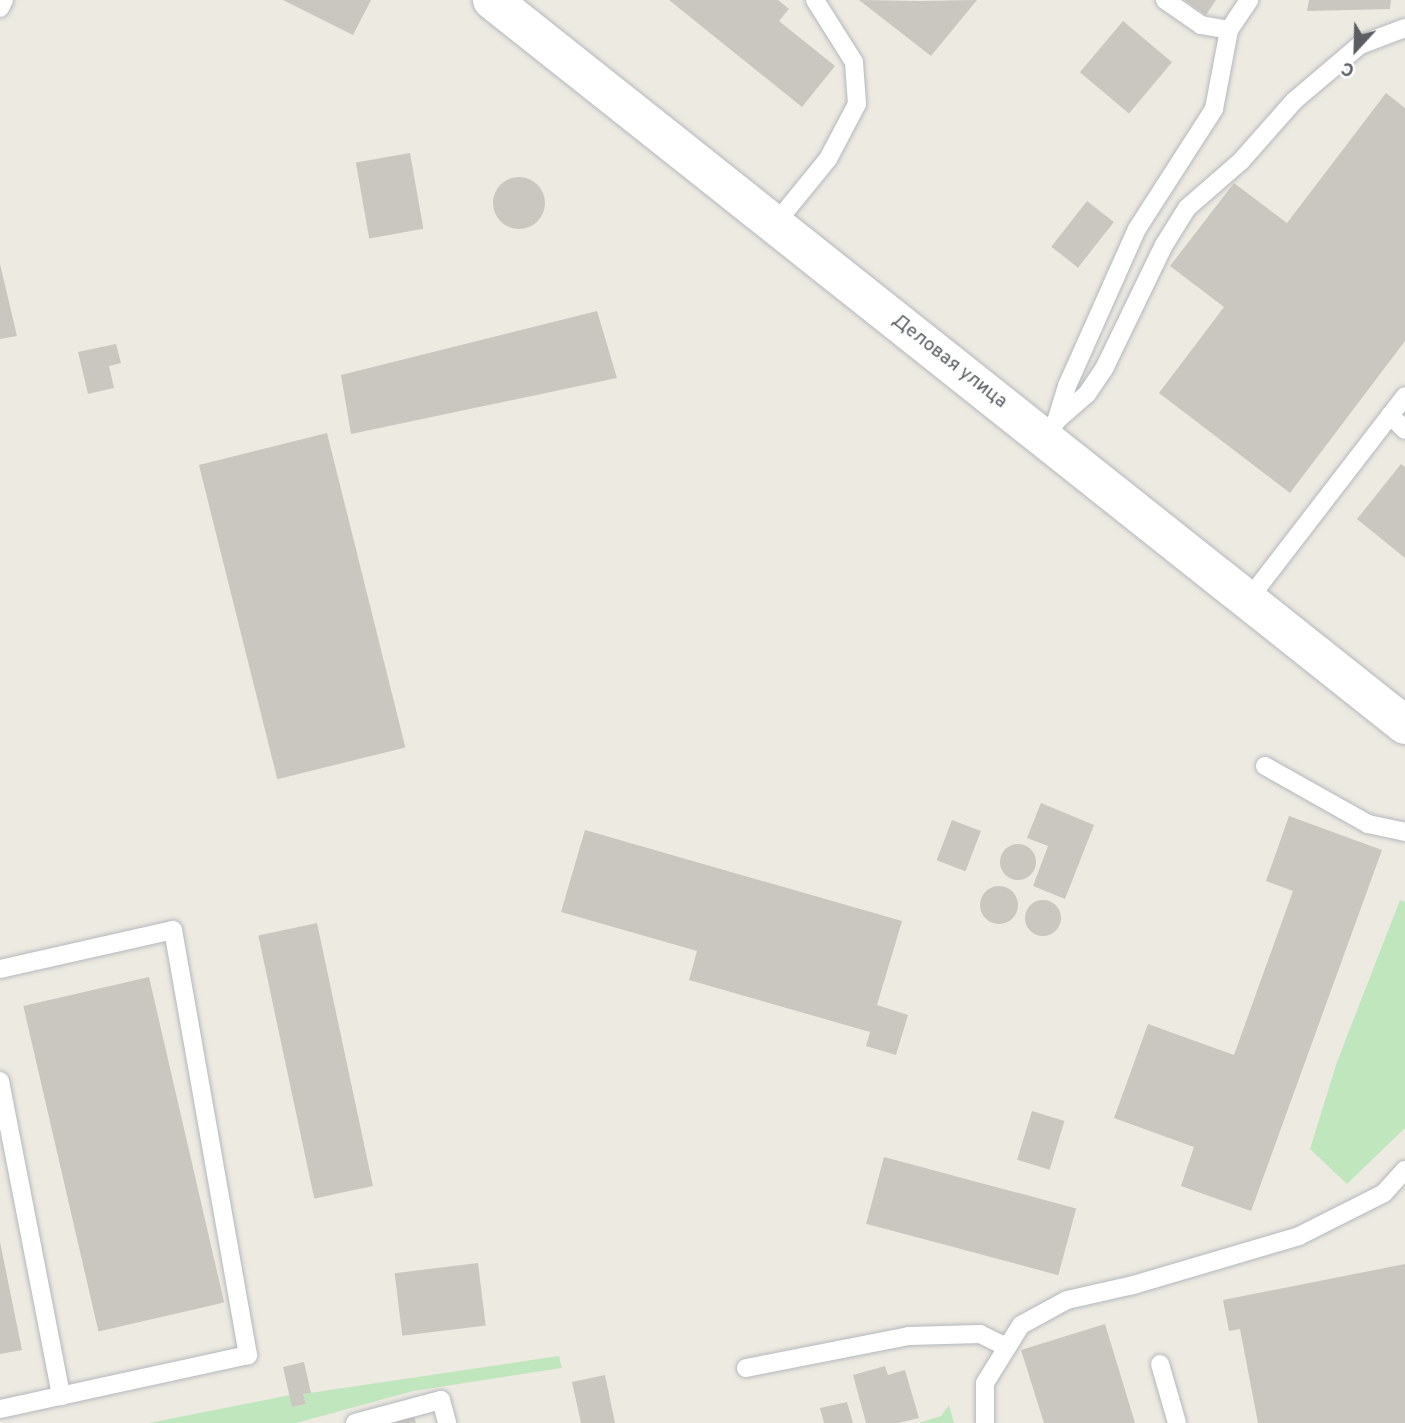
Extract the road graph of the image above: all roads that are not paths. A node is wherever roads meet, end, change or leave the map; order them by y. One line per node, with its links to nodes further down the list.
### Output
1 (4, 0): 6 (lane)
2 (492, 0): 9 (street, Деловая улица)
3 (815, 0): 9 (lane)
4 (1165, 0): 8 (lane)
5 (1249, 0): 8 (lane)
6 (0, 8)
7 (1405, 28): 12 (lane)
8 (1229, 30): 12 (lane)
9 (775, 224): 12 (street, Деловая улица)
10 (1405, 396): 11 (lane)
11 (1390, 415): 13 (lane); 14 (lane)
12 (1051, 430): 14 (street, Деловая улица)
13 (1405, 430)
14 (1248, 600): 15 (street, Деловая улица)
15 (1405, 725)
16 (1265, 766): 17 (lane)
17 (1405, 832)
18 (0, 969): 24 (lane)
19 (0, 1081): 24 (lane)
20 (1405, 1170): 21 (lane)
21 (1007, 1347): 23 (lane); 28 (lane)
22 (1160, 1364): 29 (lane)
23 (746, 1368)
24 (61, 1396): 25 (lane)
25 (0, 1409)
26 (355, 1423): 27 (lane)
27 (447, 1423)
28 (985, 1423)
29 (1177, 1423)

